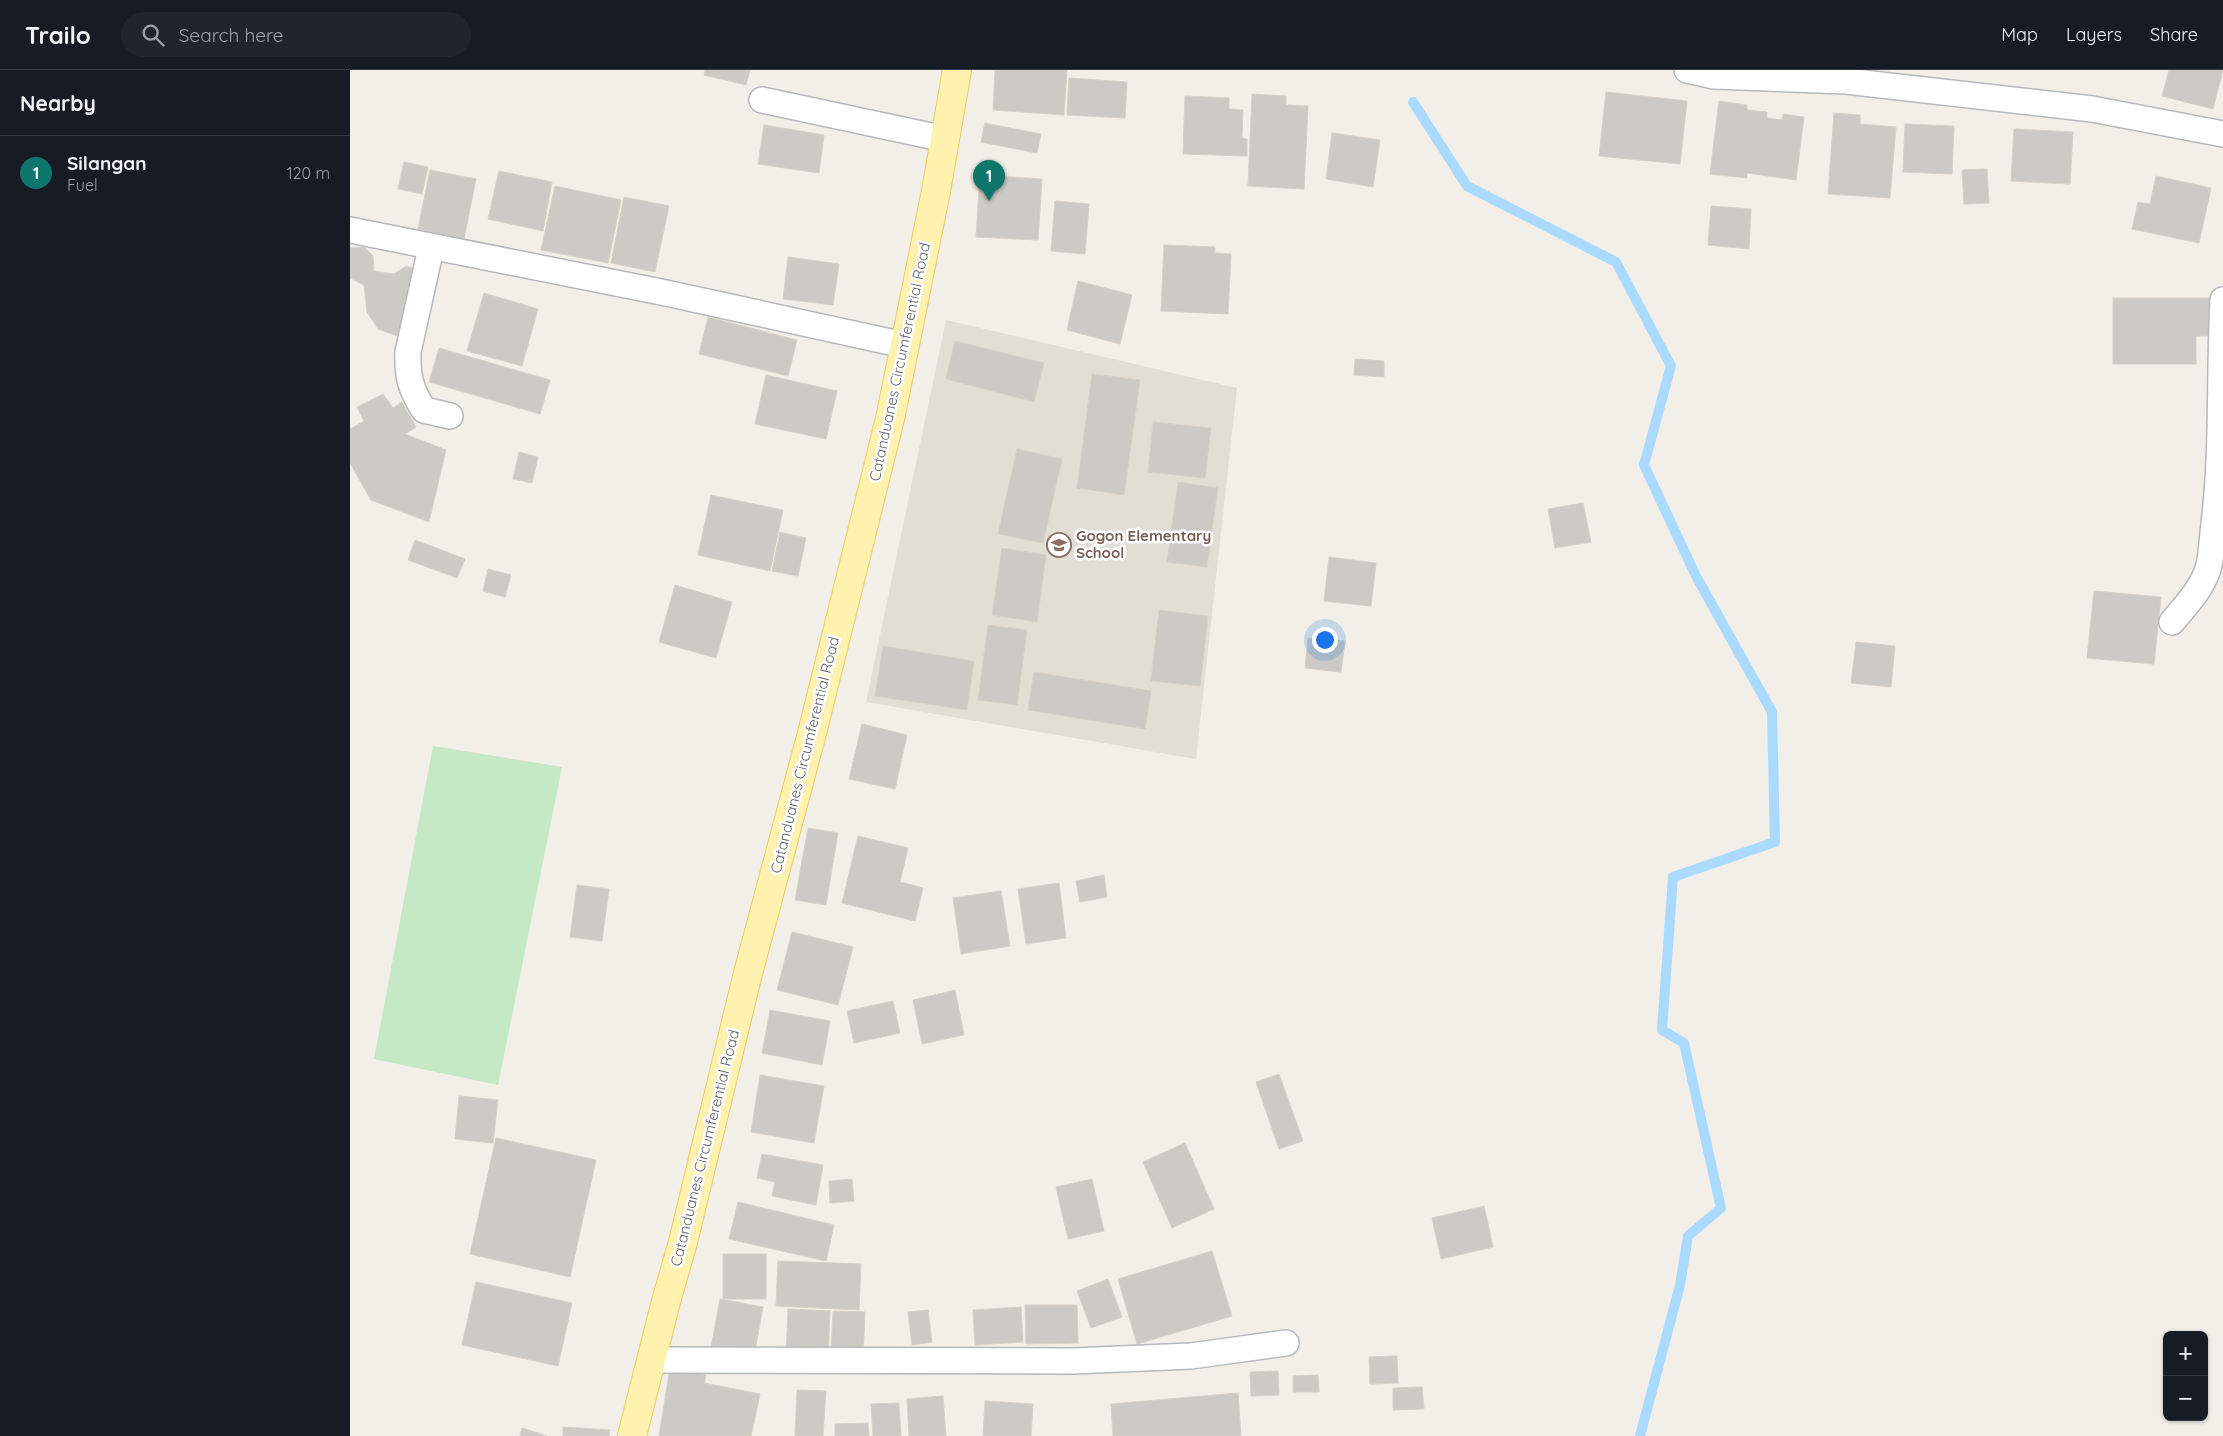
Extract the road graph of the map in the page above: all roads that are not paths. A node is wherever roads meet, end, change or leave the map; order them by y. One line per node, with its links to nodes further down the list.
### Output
1 (957, 70): 5 (main road, Catanduanes Circumferential Road)
2 (1687, 70): 4 (street)
3 (762, 100): 5 (street)
4 (2223, 134)
5 (945, 139): 9 (main road, Catanduanes Circumferential Road)
6 (350, 230): 7 (street)
7 (432, 248): 9 (street); 10 (street)
8 (2223, 300): 11 (street)
9 (904, 345): 13 (main road, Catanduanes Circumferential Road)
10 (450, 416)
11 (2172, 622)
12 (1286, 1342): 13 (street)
13 (651, 1360): 14 (main road, Catanduanes Circumferential Road)
14 (632, 1436)

